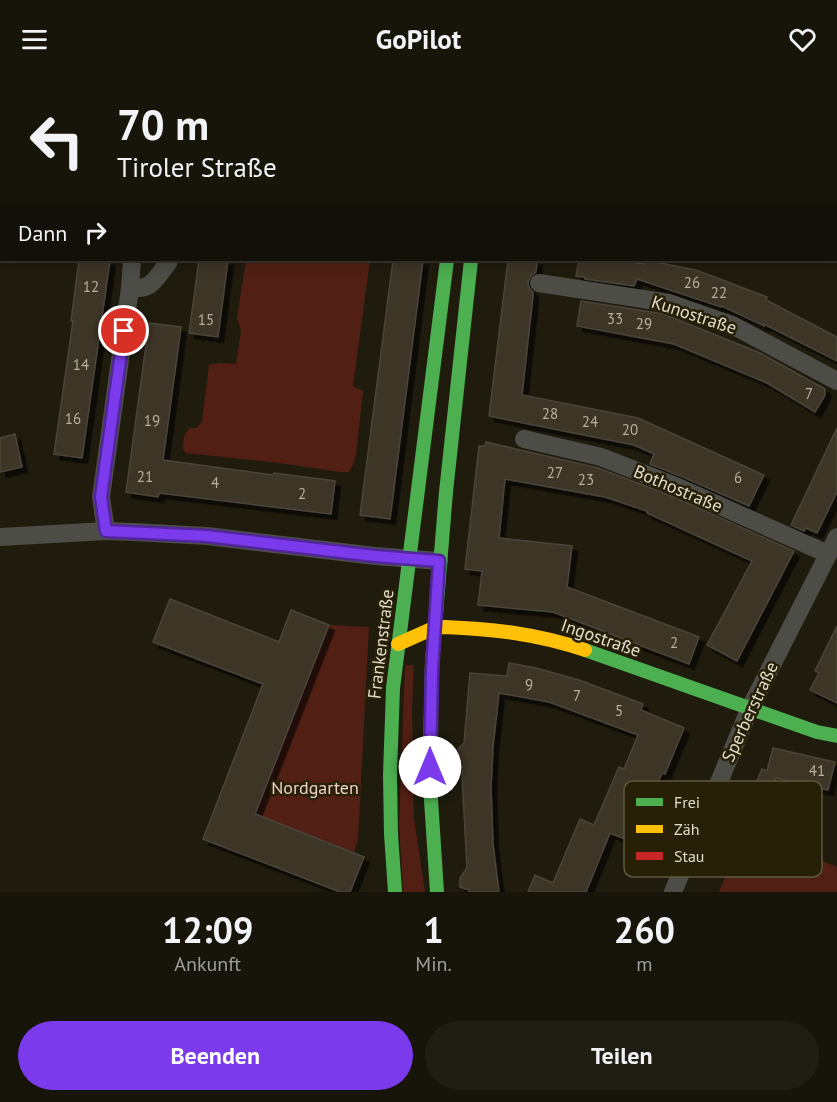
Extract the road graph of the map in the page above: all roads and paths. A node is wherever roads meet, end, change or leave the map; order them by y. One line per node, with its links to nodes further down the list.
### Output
1 (132, 261): 6 (street)
2 (169, 261): 6 (street)
3 (447, 261): 13 (main road, Frankenstraße)
4 (471, 261): 14 (main road)
5 (539, 282): 7 (street, Kunostraße)
6 (130, 288): 9 (street)
7 (837, 381)
8 (524, 439): 12 (street, Bothostraße)
9 (106, 531): 10 (street); 13 (street)
10 (0, 537)
11 (837, 537): 12 (street, Sperberstraße)
12 (828, 554): 17 (street, Sperberstraße)
13 (409, 559): 14 (street); 16 (main road, Frankenstraße)
14 (439, 561): 15 (main road)
15 (434, 628): 16 (main road); 17 (main road, Ingostraße); 22 (main road)
16 (398, 644): 21 (main road, Frankenstraße)
17 (750, 708): 18 (main road, Ingostraße); 19 (street, Sperberstraße)
18 (837, 736)
19 (719, 781)
20 (679, 877): 23 (street, Sperberstraße)
21 (395, 892)
22 (437, 892)
23 (673, 892)

